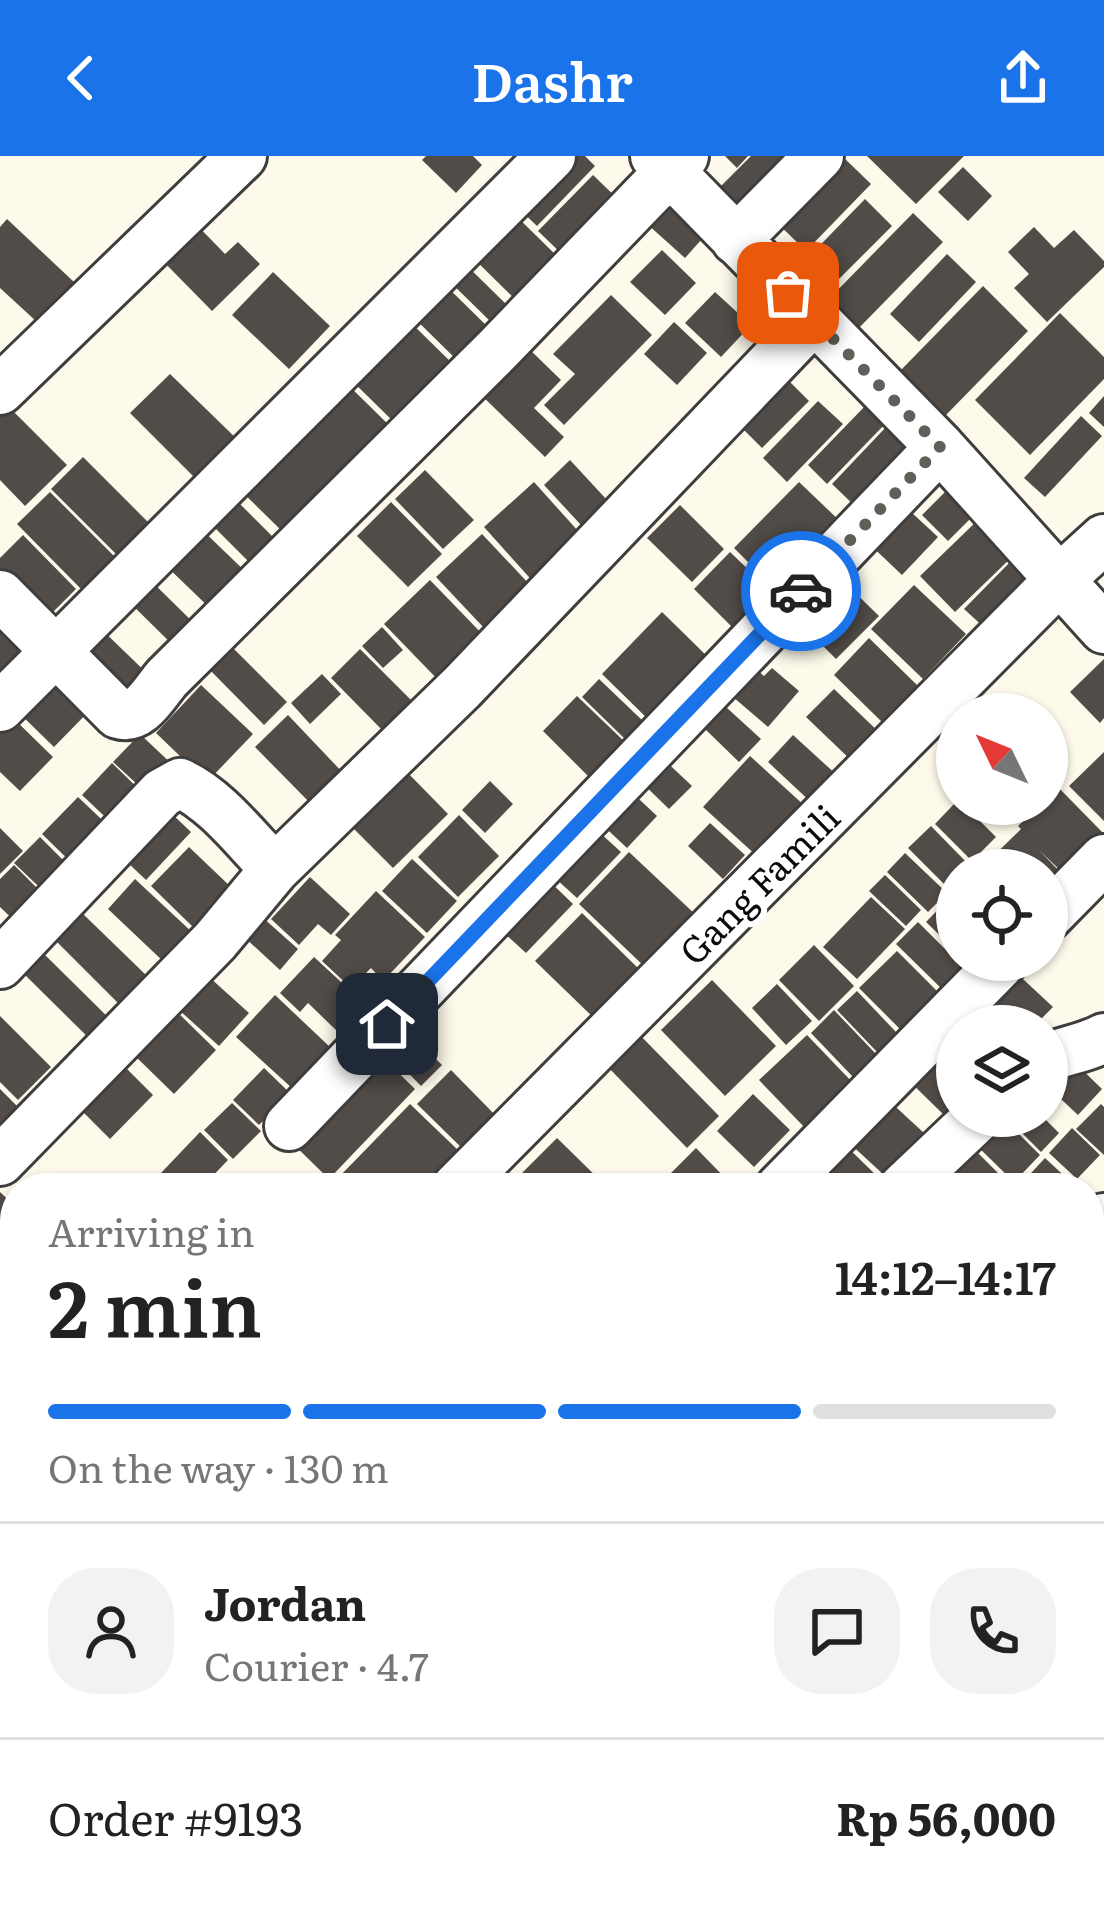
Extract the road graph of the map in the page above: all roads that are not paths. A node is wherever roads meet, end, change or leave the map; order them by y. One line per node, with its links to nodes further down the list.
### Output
1 (242, 156): 7 (street)
2 (551, 156): 13 (street)
3 (819, 156): 5 (street)
4 (670, 161): 5 (street); 13 (street)
5 (736, 241): 6 (street)
6 (814, 319): 8 (street); 16 (street)
7 (0, 390)
8 (940, 447): 10 (street); 22 (street)
9 (1104, 539): 10 (street, Gang Famili)
10 (1060, 579): 12 (street); 25 (street, Gang Famili)
11 (0, 595): 13 (street)
12 (1104, 629)
13 (56, 650): 14 (street)
14 (0, 707)
15 (1104, 859): 17 (street)
16 (275, 869): 18 (street); 24 (street)
17 (1068, 896)
18 (0, 964)
19 (983, 981): 26 (street)
20 (1104, 1038): 21 (street)
21 (1068, 1050)
22 (289, 1126)
23 (957, 1137): 27 (street)
24 (0, 1161)
25 (471, 1173)
26 (794, 1173)
27 (919, 1173)

